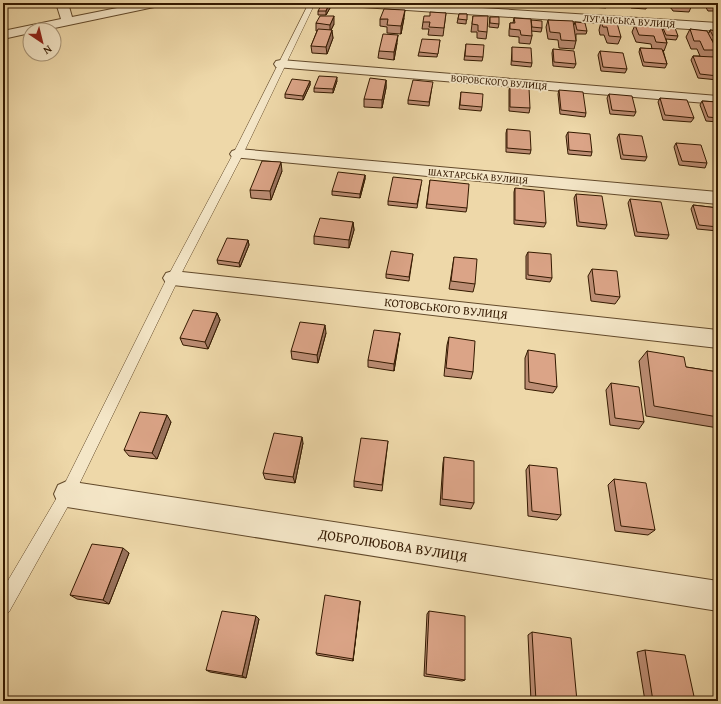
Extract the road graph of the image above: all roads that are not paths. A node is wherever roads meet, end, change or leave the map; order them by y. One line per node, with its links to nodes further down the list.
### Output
1 (62, 3): 5 (street)
2 (159, 3): 5 (street)
3 (312, 3): 8 (lane)
4 (348, 3): 6 (street, ЛУГАНСЬКА ВУЛИЦЯ)
5 (68, 22): 7 (street)
6 (718, 27)
7 (3, 35)
8 (281, 64): 9 (street, ВОРОВСКОГО ВУЛИЦЯ); 10 (lane)
9 (718, 100)
10 (238, 154): 11 (street, ШАХТАРСЬКА ВУЛИЦЯ); 12 (lane)
11 (718, 198)
12 (174, 278): 13 (street, КОТОВСЬКОГО ВУЛИЦЯ); 14 (lane)
13 (718, 339)
14 (67, 494): 15 (street, ДОБРОЛЮБОВА ВУЛИЦЯ); 16 (lane)
15 (718, 596)
16 (3, 606)

